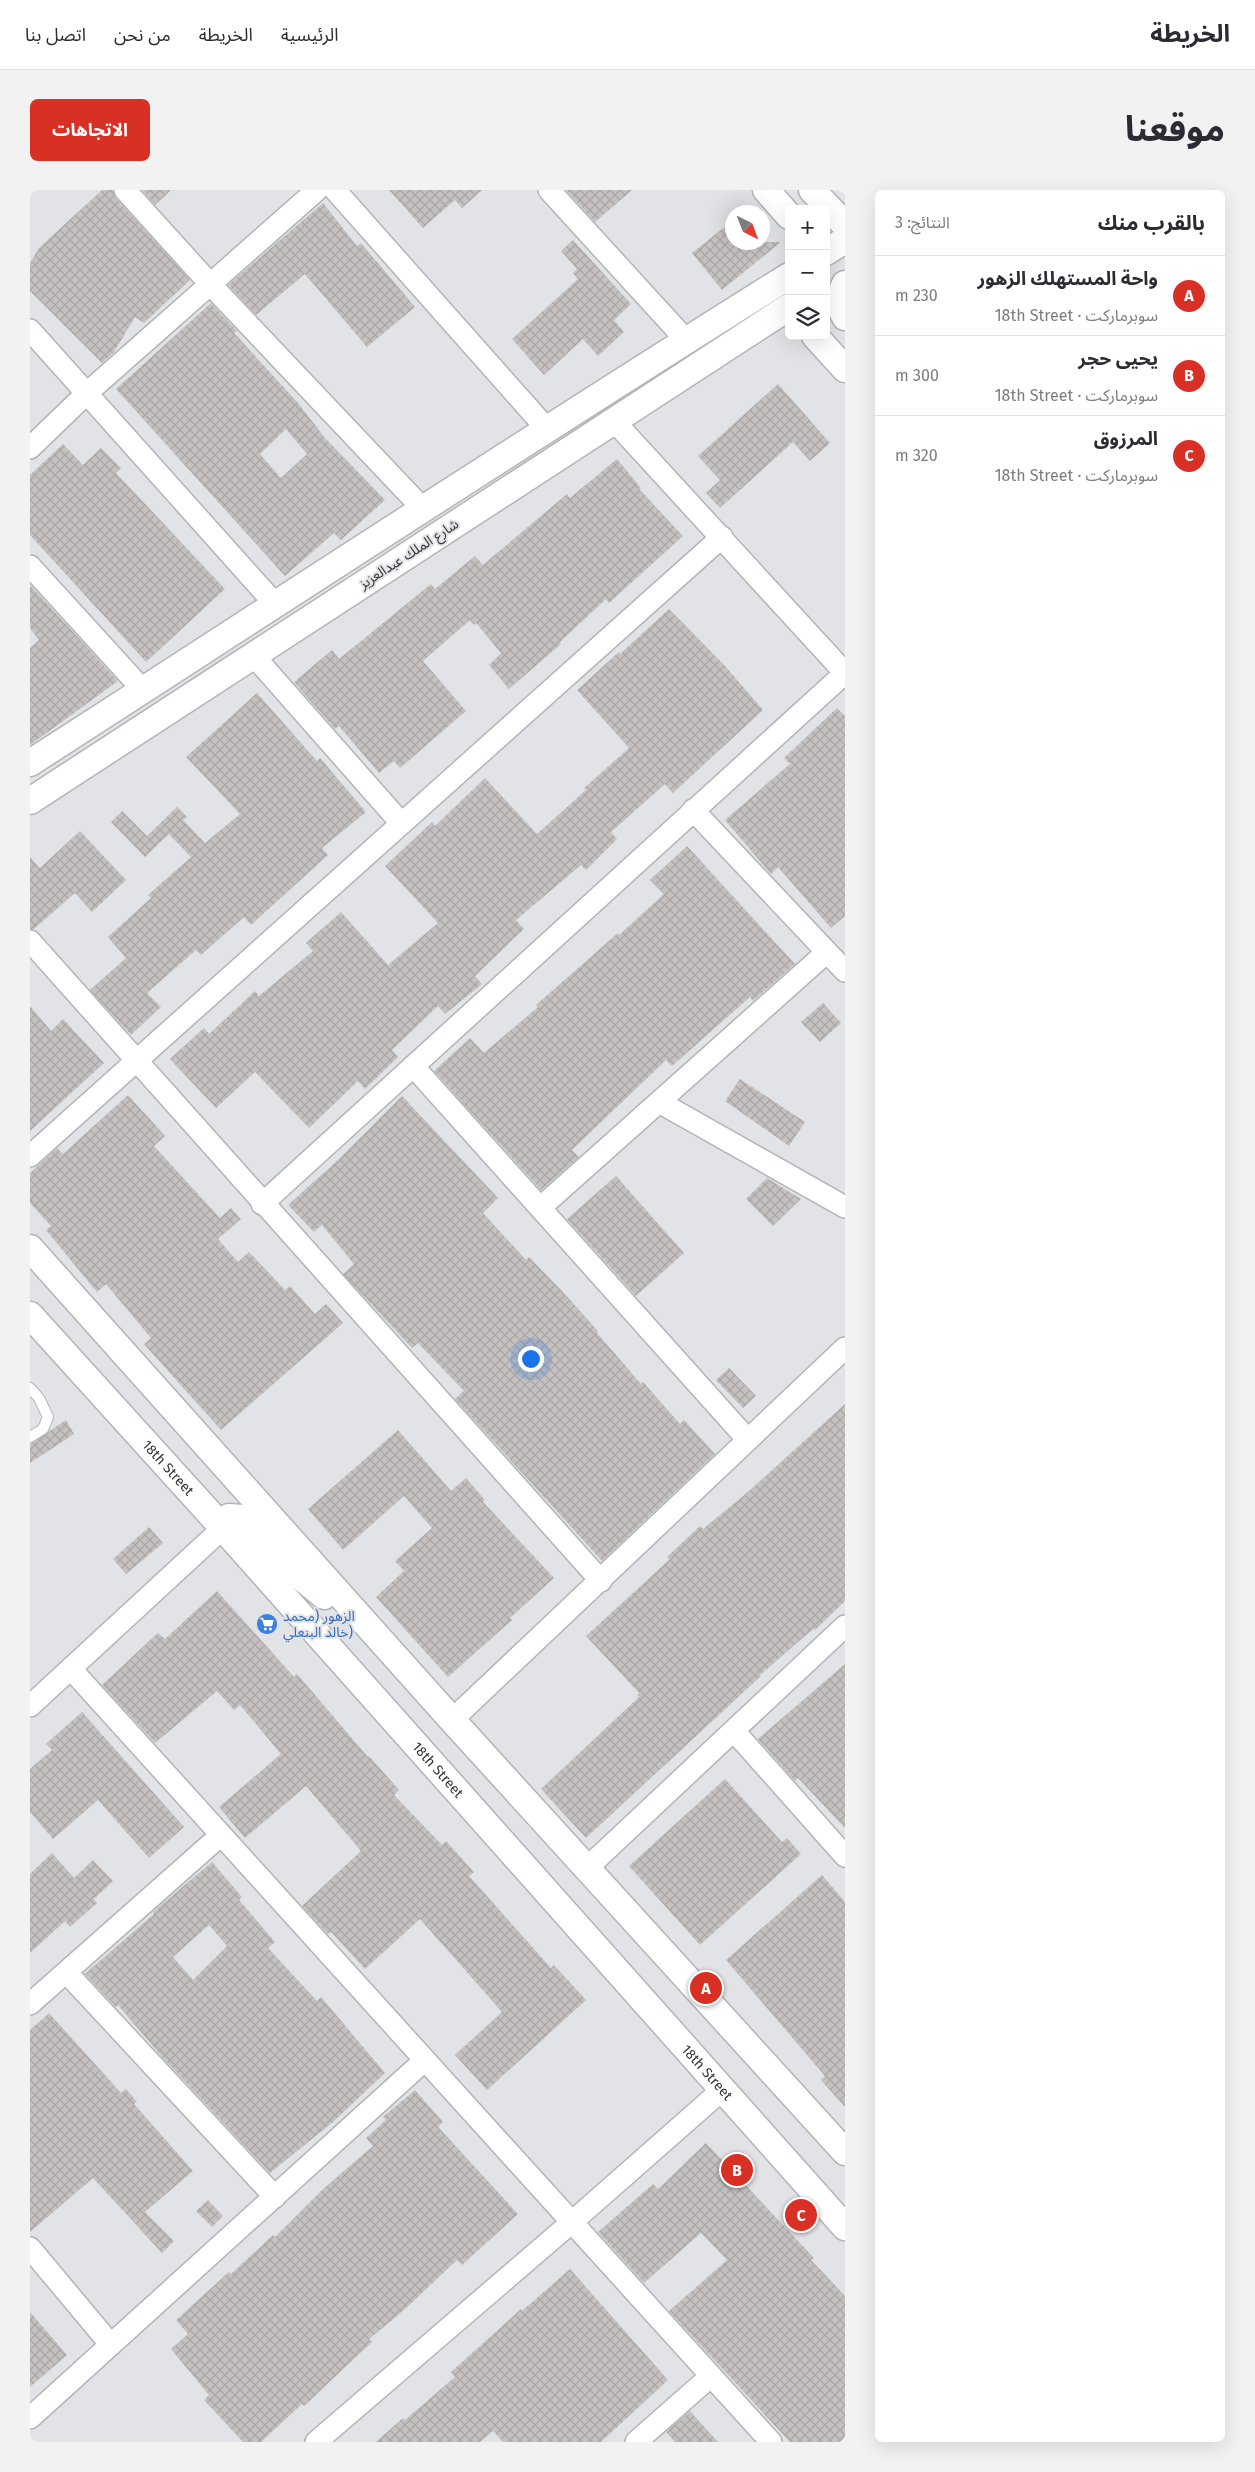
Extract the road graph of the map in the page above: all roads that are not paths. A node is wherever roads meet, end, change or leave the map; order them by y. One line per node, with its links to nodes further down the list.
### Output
1 (124, 190): 15 (street)
2 (317, 190): 15 (street)
3 (335, 190): 26 (street)
4 (549, 190): 21 (street)
5 (766, 190): 7 (street)
6 (812, 190): 8 (street)
7 (785, 211)
8 (845, 225)
9 (845, 240): 10 (street)
10 (829, 250)
11 (845, 272): 13 (street)
12 (785, 278): 21 (street, شارع الملك عبدالعزيز)
13 (830, 281)
14 (845, 284): 17 (street)
15 (210, 285): 24 (street); 28 (street)
16 (785, 310): 19 (street, شارع الملك عبدالعزيز)
17 (845, 317)
18 (785, 323): 19 (street)
19 (759, 326): 25 (street, شارع الملك عبدالعزيز)
20 (30, 330): 24 (street)
21 (686, 340): 26 (street, شارع الملك عبدالعزيز)
22 (819, 340): 23 (street)
23 (845, 369)
24 (87, 393): 27 (street); 31 (street)
25 (614, 421): 29 (street); 32 (street, شارع الملك عبدالعزيز)
26 (546, 428): 28 (street, شارع الملك عبدالعزيز)
27 (30, 448)
28 (424, 510): 31 (street, شارع الملك عبدالعزيز)
29 (722, 537): 33 (street); 38 (street)
30 (30, 566): 34 (street)
31 (276, 605): 34 (street, شارع الملك عبدالعزيز)
32 (253, 655): 36 (street, شارع الملك عبدالعزيز); 38 (street)
33 (845, 673): 37 (street)
34 (143, 690): 35 (street, شارع الملك عبدالعزيز)
35 (30, 763)
36 (30, 801)
37 (693, 810): 40 (street); 43 (street)
38 (401, 823): 42 (street)
39 (30, 941): 42 (street)
40 (827, 952): 41 (street); 44 (street)
41 (845, 971)
42 (136, 1061): 45 (street); 46 (street)
43 (413, 1066): 46 (street); 48 (street)
44 (659, 1102): 47 (street); 48 (street)
45 (30, 1156)
46 (262, 1204): 56 (street)
47 (845, 1207)
48 (540, 1208): 54 (street)
49 (30, 1248): 58 (street)
50 (30, 1315): 55 (street, 18th Street)
51 (845, 1348): 54 (street)
52 (30, 1388): 53 (lane)
53 (30, 1437)
54 (748, 1440): 56 (street)
55 (223, 1528): 58 (street); 59 (street); 69 (street, 18th Street)
56 (601, 1581): 61 (street)
57 (845, 1626): 62 (street)
58 (397, 1658): 61 (street)
59 (71, 1669): 60 (street); 63 (street)
60 (30, 1706)
61 (452, 1720): 65 (street)
62 (734, 1731): 64 (street); 65 (street)
63 (221, 1835): 66 (street); 68 (street)
64 (845, 1856)
65 (587, 1868): 70 (street)
66 (66, 1972): 67 (street); 71 (street)
67 (30, 2004)
68 (425, 2060): 71 (street); 72 (street)
69 (722, 2090): 72 (street); 73 (street, 18th Street)
70 (845, 2152)
71 (275, 2197): 75 (street)
72 (572, 2222): 76 (street); 78 (street)
73 (845, 2227)
74 (30, 2248): 75 (street)
75 (111, 2345): 77 (street)
76 (711, 2376): 79 (street); 80 (street)
77 (30, 2418)
78 (316, 2442)
79 (636, 2442)
80 (771, 2442)

